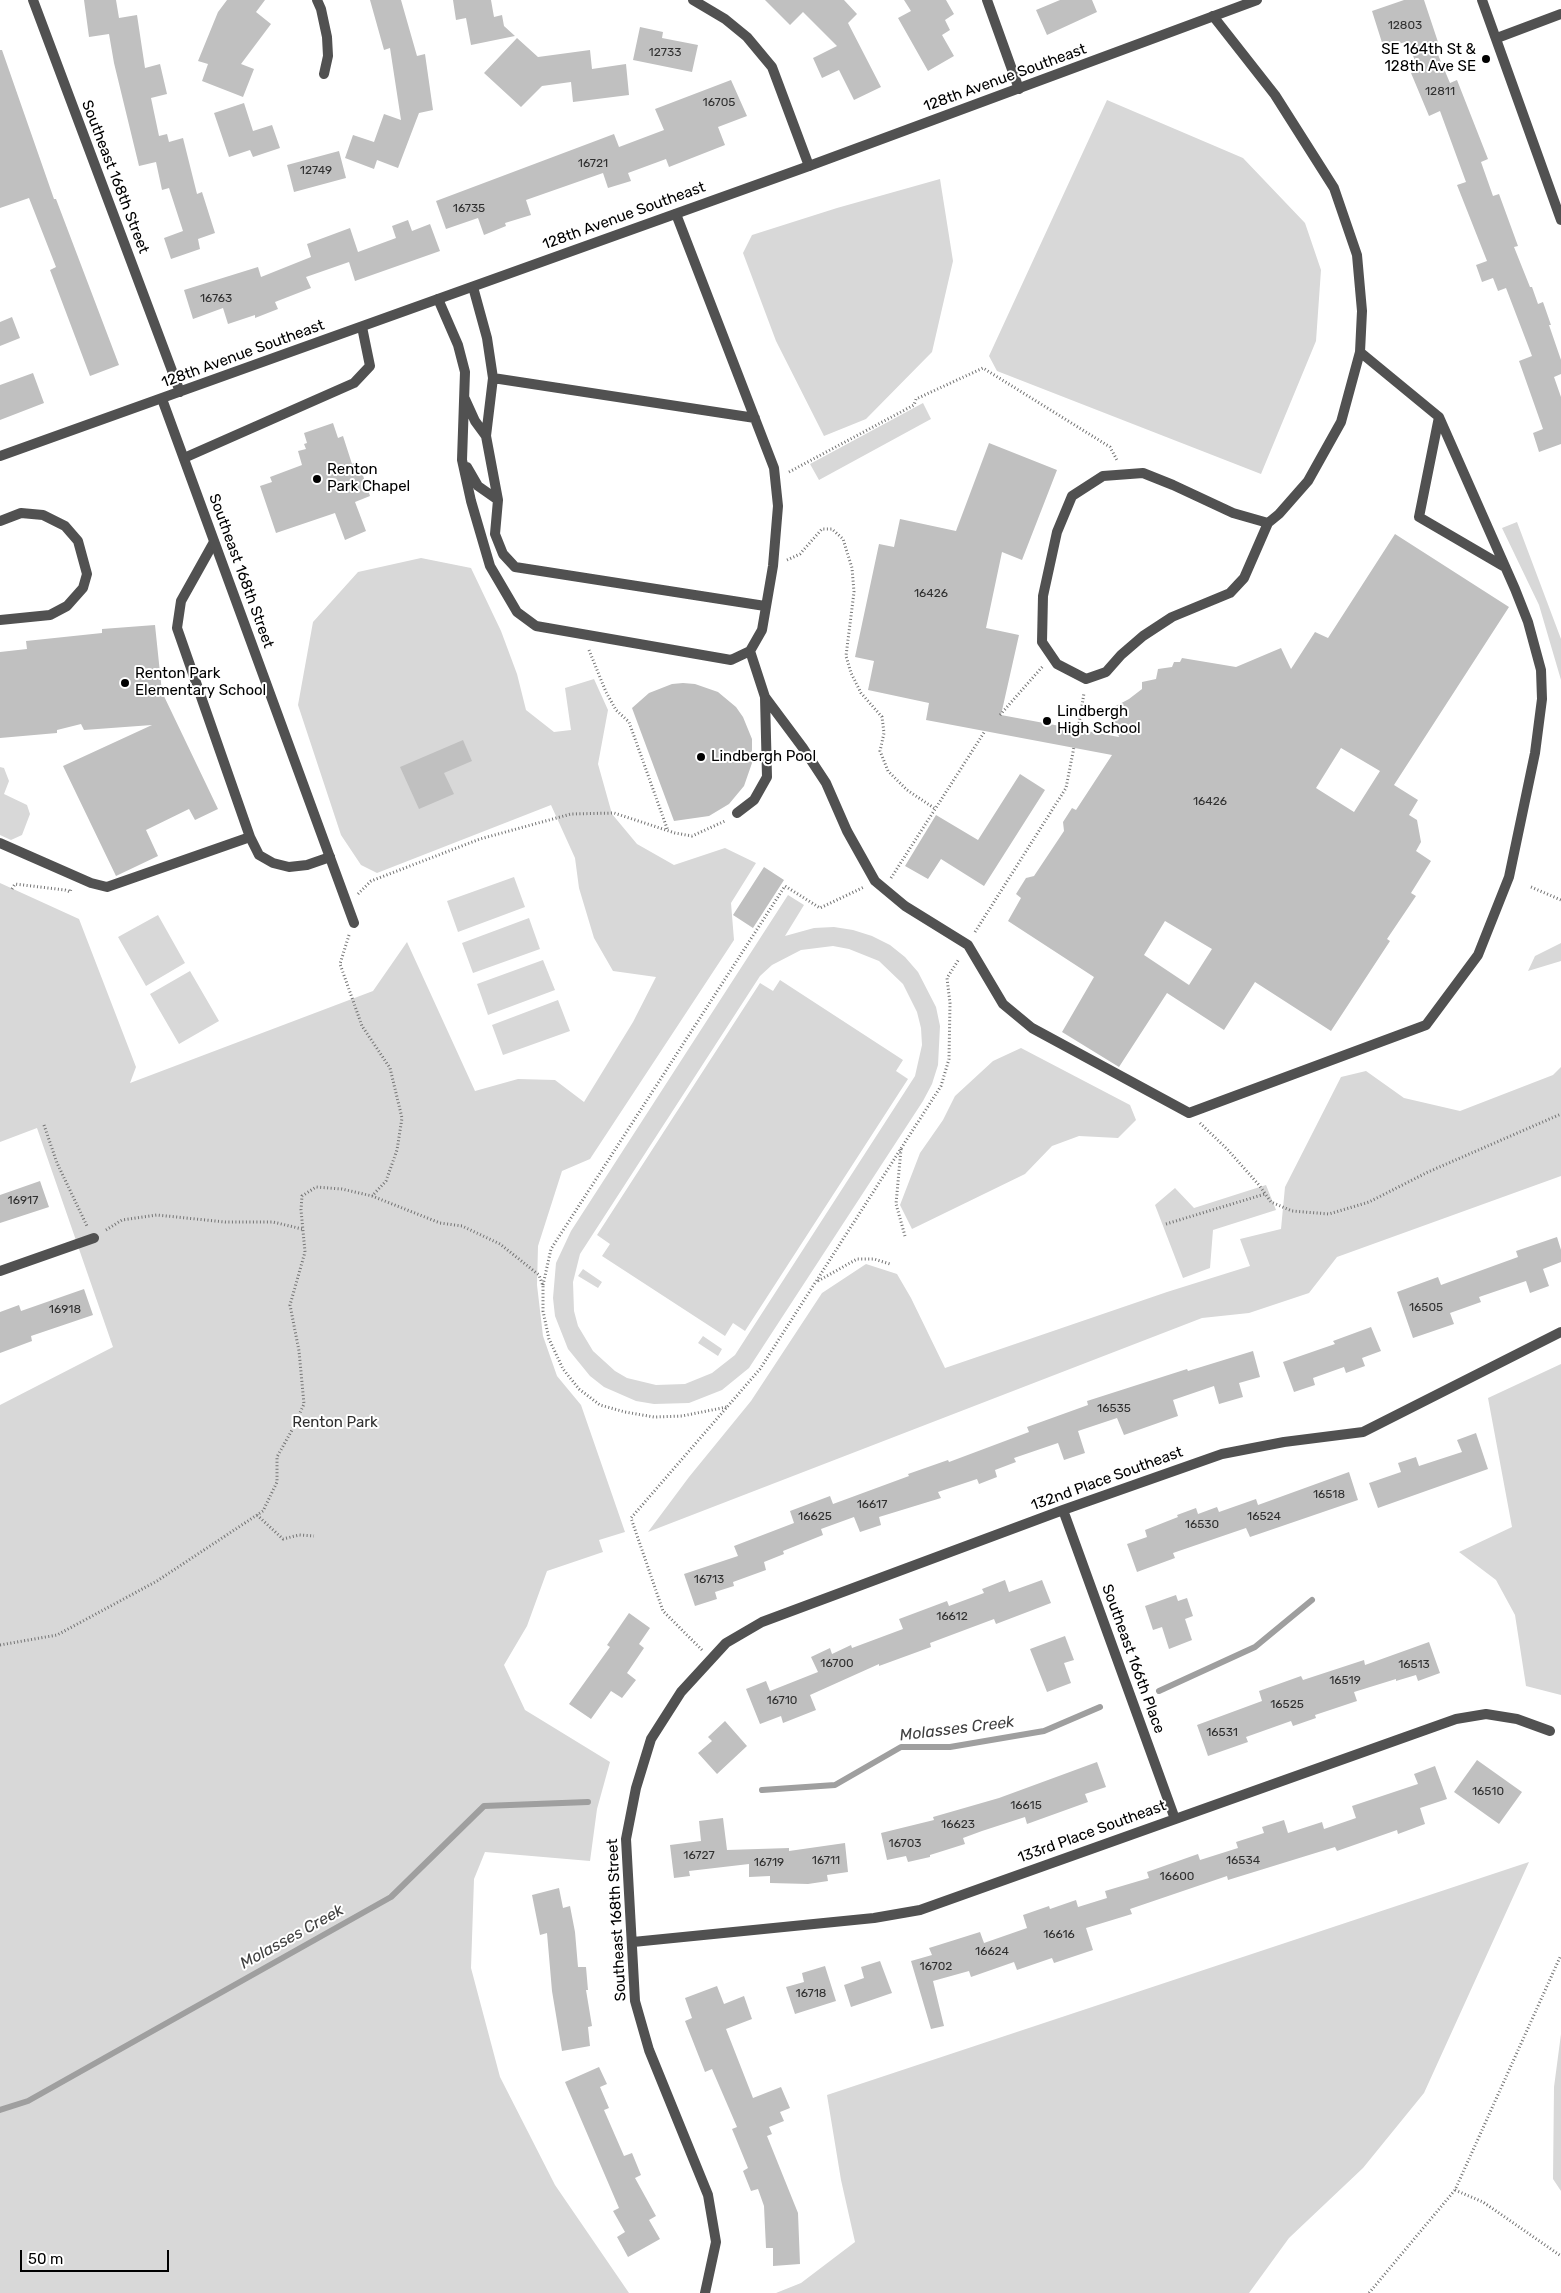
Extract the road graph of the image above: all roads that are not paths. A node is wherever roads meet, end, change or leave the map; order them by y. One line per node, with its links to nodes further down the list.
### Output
1 (33, 0): 20 (street, Southeast 168th Street)
2 (317, 0): 10 (street)
3 (693, 0): 12 (street)
4 (987, 0): 11 (street)
5 (1257, 0): 8 (street, 128th Avenue Southeast)
6 (1482, 0): 9 (street)
7 (1561, 14): 9 (street)
8 (1213, 16): 11 (street, 128th Avenue Southeast); 18 (street)
9 (1497, 38): 14 (street)
10 (324, 74)
11 (1019, 89): 12 (street, 128th Avenue Southeast)
12 (809, 166): 13 (street, 128th Avenue Southeast)
13 (676, 214): 15 (street, 128th Avenue Southeast); 24 (street)
14 (1561, 220)
15 (472, 287): 16 (street, 128th Avenue Southeast); 19 (street)
16 (438, 300): 17 (street, 128th Avenue Southeast); 21 (street)
17 (362, 327): 20 (street, 128th Avenue Southeast); 27 (street)
18 (1360, 352): 23 (street); 31 (street)
19 (493, 378): 24 (street); 25 (street)
20 (180, 392): 22 (street, 128th Avenue Southeast)
21 (464, 396): 25 (street); 28 (street)
22 (162, 399): 26 (street, 128th Avenue Southeast); 27 (street, Southeast 168th Street)
23 (1439, 417): 33 (street); 33 (street)
24 (755, 418): 34 (street)
25 (486, 436): 29 (street)
26 (0, 456)
27 (184, 458): 32 (street, Southeast 168th Street)
28 (462, 460): 29 (street); 36 (street)
29 (498, 500): 34 (street)
30 (0, 521): 35 (street)
31 (1268, 523): 31 (street)
32 (214, 542): 39 (street); 41 (street, Southeast 168th Street)
33 (1504, 566): 37 (street)
34 (765, 606): 36 (street)
35 (0, 620)
36 (750, 651): 37 (street)
37 (765, 696): 38 (street)
38 (737, 813)
39 (250, 838): 40 (street); 41 (street)
40 (0, 843)
41 (330, 857): 42 (street, Southeast 168th Street)
42 (354, 923)
43 (94, 1238): 44 (street)
44 (0, 1271)
45 (1561, 1332): 46 (street, 132nd Place Southeast)
46 (1063, 1510): 47 (street, 132nd Place Southeast); 49 (street, Southeast 166th Place)
47 (681, 1692): 50 (street, Southeast 168th Street)
48 (1550, 1731): 49 (street, 133rd Place Southeast)
49 (1175, 1819): 50 (street, 133rd Place Southeast)
50 (633, 1942): 51 (street, Southeast 168th Street)
51 (705, 2293)

